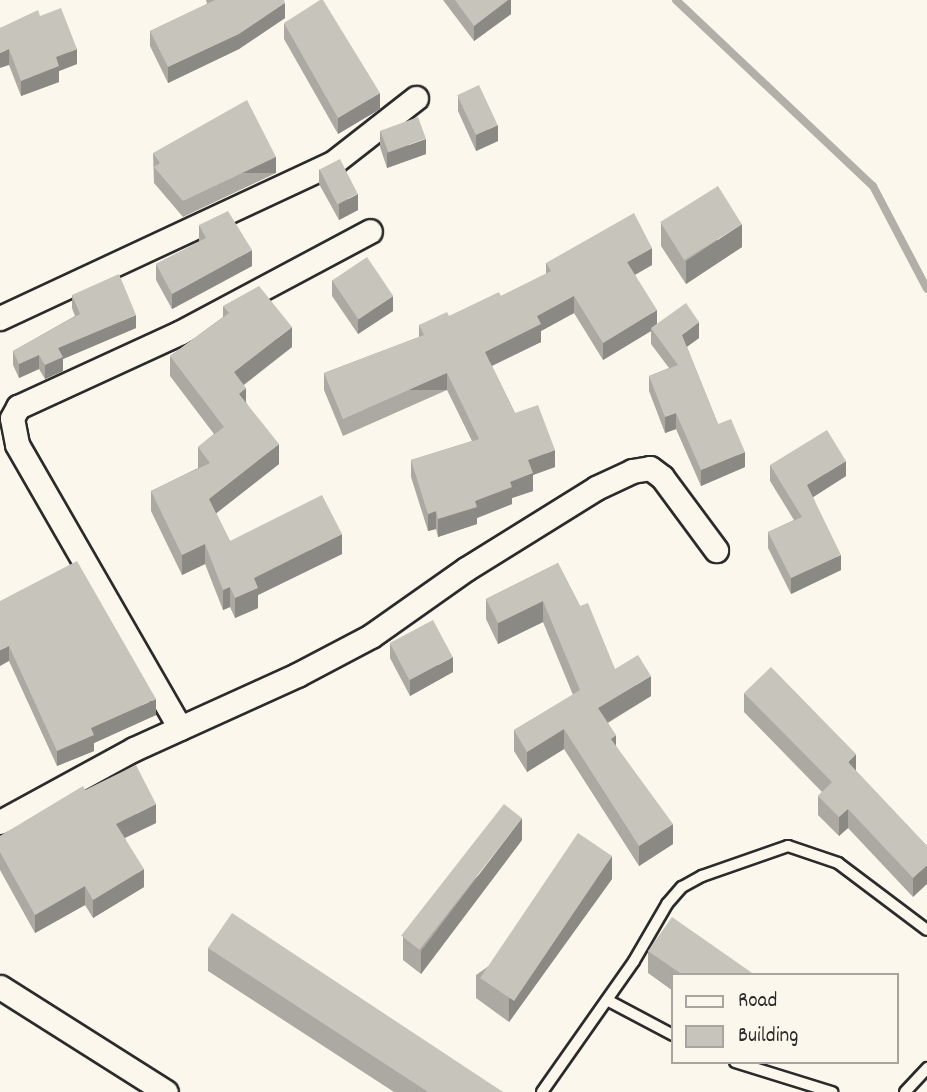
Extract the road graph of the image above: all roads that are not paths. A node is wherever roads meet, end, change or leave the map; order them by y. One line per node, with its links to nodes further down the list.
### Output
1 (416, 98): 3 (street)
2 (370, 231): 5 (street)
3 (0, 318)
4 (716, 550): 5 (street)
5 (180, 729): 6 (street)
6 (0, 822)
7 (927, 930): 9 (lane)
8 (0, 987): 13 (street)
9 (607, 1000): 10 (lane); 14 (lane)
10 (671, 1034)
11 (741, 1064): 15 (lane)
12 (927, 1068): 16 (lane)
13 (166, 1092)
14 (542, 1092)
15 (832, 1092)
16 (905, 1092)

